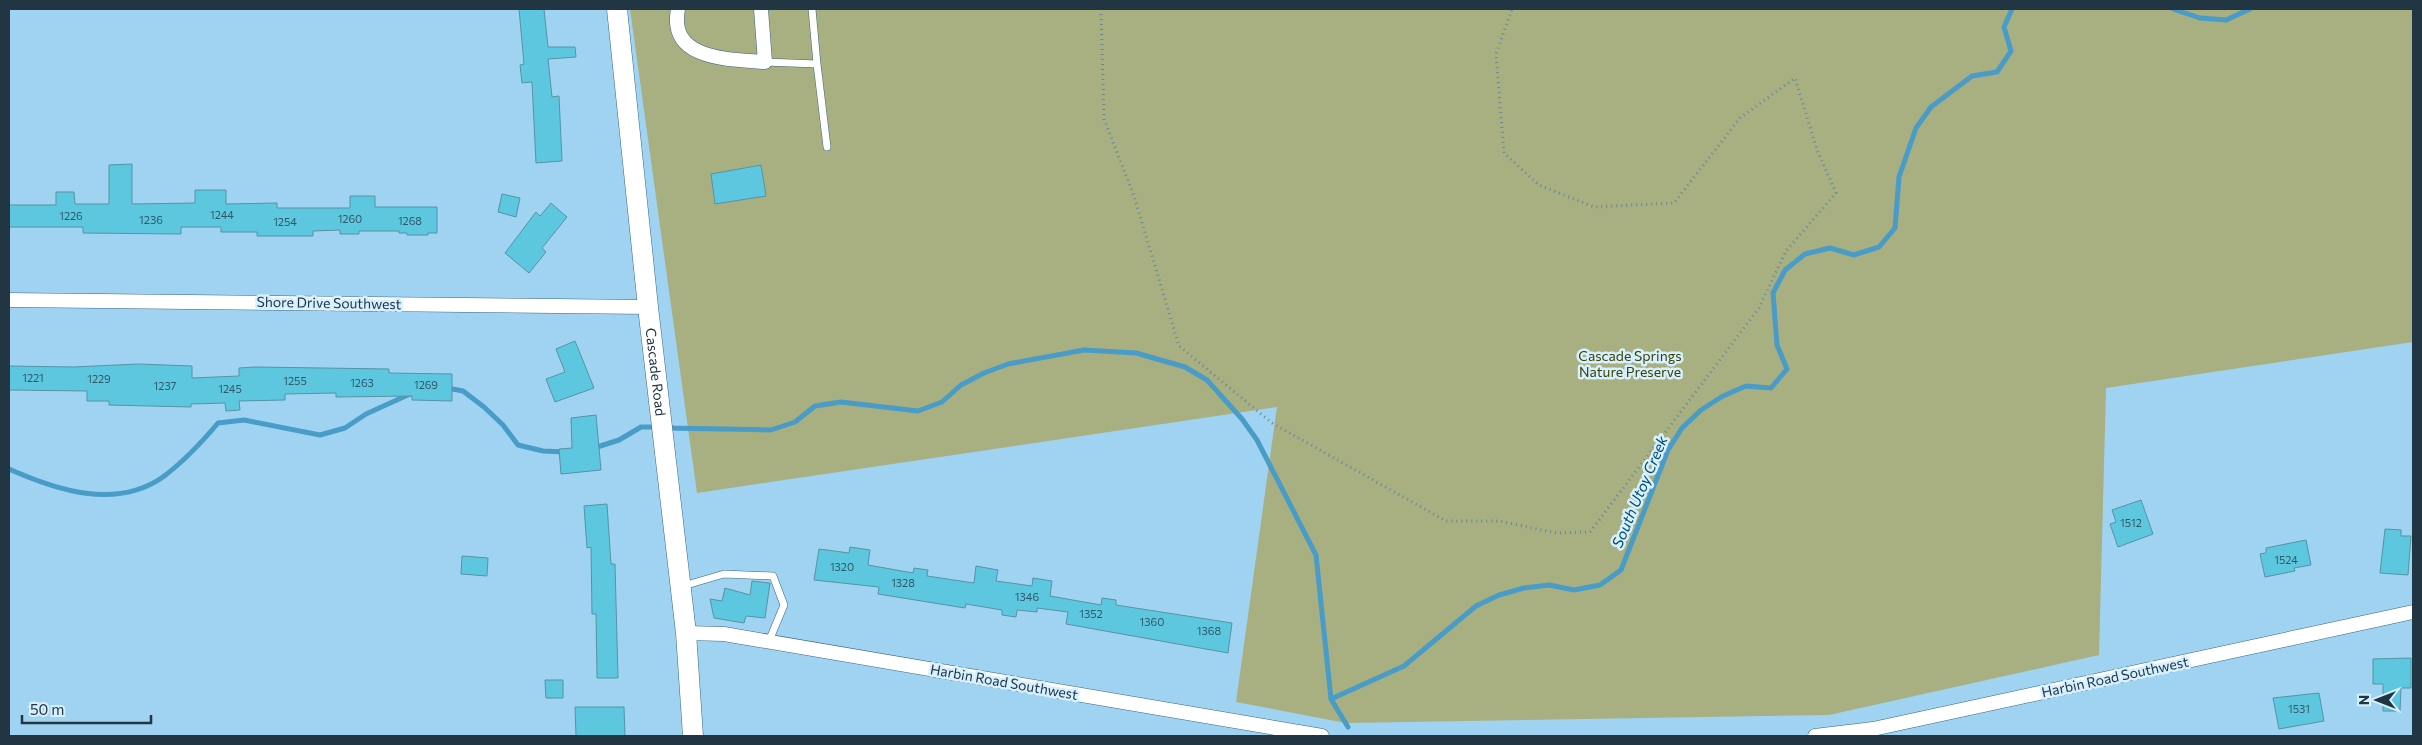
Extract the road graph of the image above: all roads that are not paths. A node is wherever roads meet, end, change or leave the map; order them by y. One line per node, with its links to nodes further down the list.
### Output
1 (617, 9): 9 (main road, Cascade Road)
2 (678, 9): 5 (street)
3 (761, 9): 5 (street)
4 (812, 9): 6 (lane)
5 (765, 62): 6 (lane)
6 (818, 64): 7 (lane)
7 (827, 147)
8 (9, 300): 9 (street, Shore Drive Southwest)
9 (648, 307): 10 (main road, Cascade Road)
10 (680, 587): 12 (main road, Cascade Road); 13 (lane)
11 (2413, 612): 16 (street, Harbin Road Southwest)
12 (686, 633): 13 (street, Harbin Road Southwest); 14 (main road, Cascade Road)
13 (769, 641): 15 (street, Harbin Road Southwest)
14 (693, 736)
15 (1322, 736)
16 (1815, 736)

